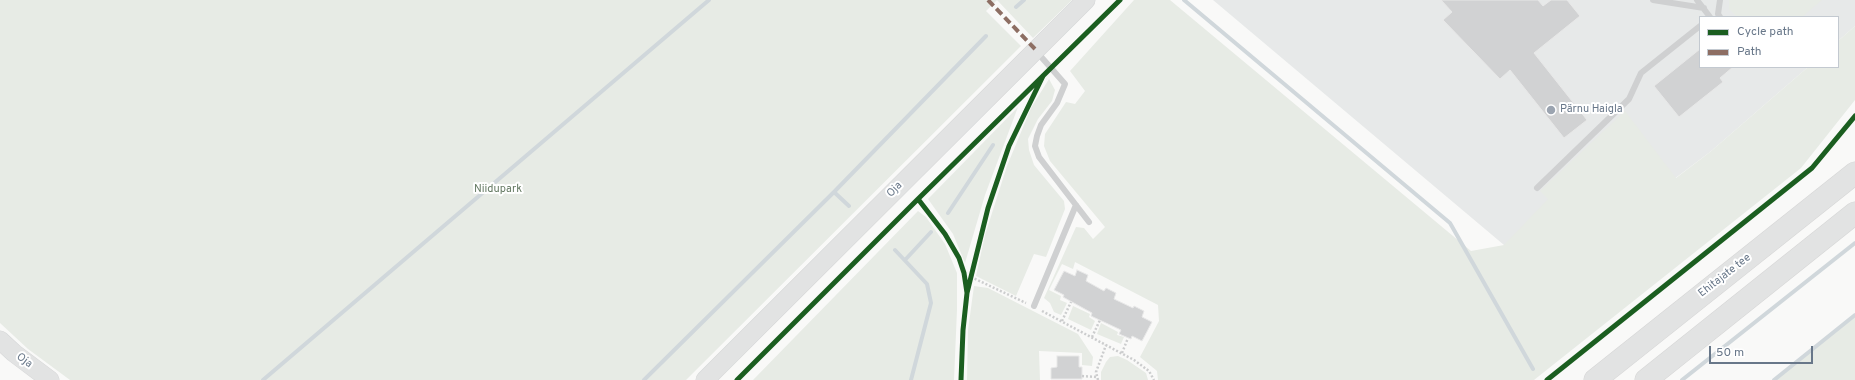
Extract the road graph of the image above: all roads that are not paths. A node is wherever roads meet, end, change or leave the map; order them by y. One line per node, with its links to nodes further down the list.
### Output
1 (1086, 0): 8 (street, Oja)
2 (1653, 0): 5 (lane)
3 (1697, 0): 5 (lane)
4 (1720, 0): 6 (lane)
5 (1704, 8): 6 (lane)
6 (1715, 16)
7 (1699, 27): 10 (lane)
8 (1035, 49): 11 (lane); 17 (street, Oja)
9 (1855, 173): 18 (highway, Ehitajate tee)
10 (1537, 188)
11 (1076, 205): 13 (lane); 14 (lane)
12 (1855, 214): 19 (highway)
13 (1089, 222)
14 (1034, 306)
15 (0, 340): 16 (street, Oja)
16 (50, 380)
17 (705, 380)
18 (1595, 380)
19 (1646, 380)

